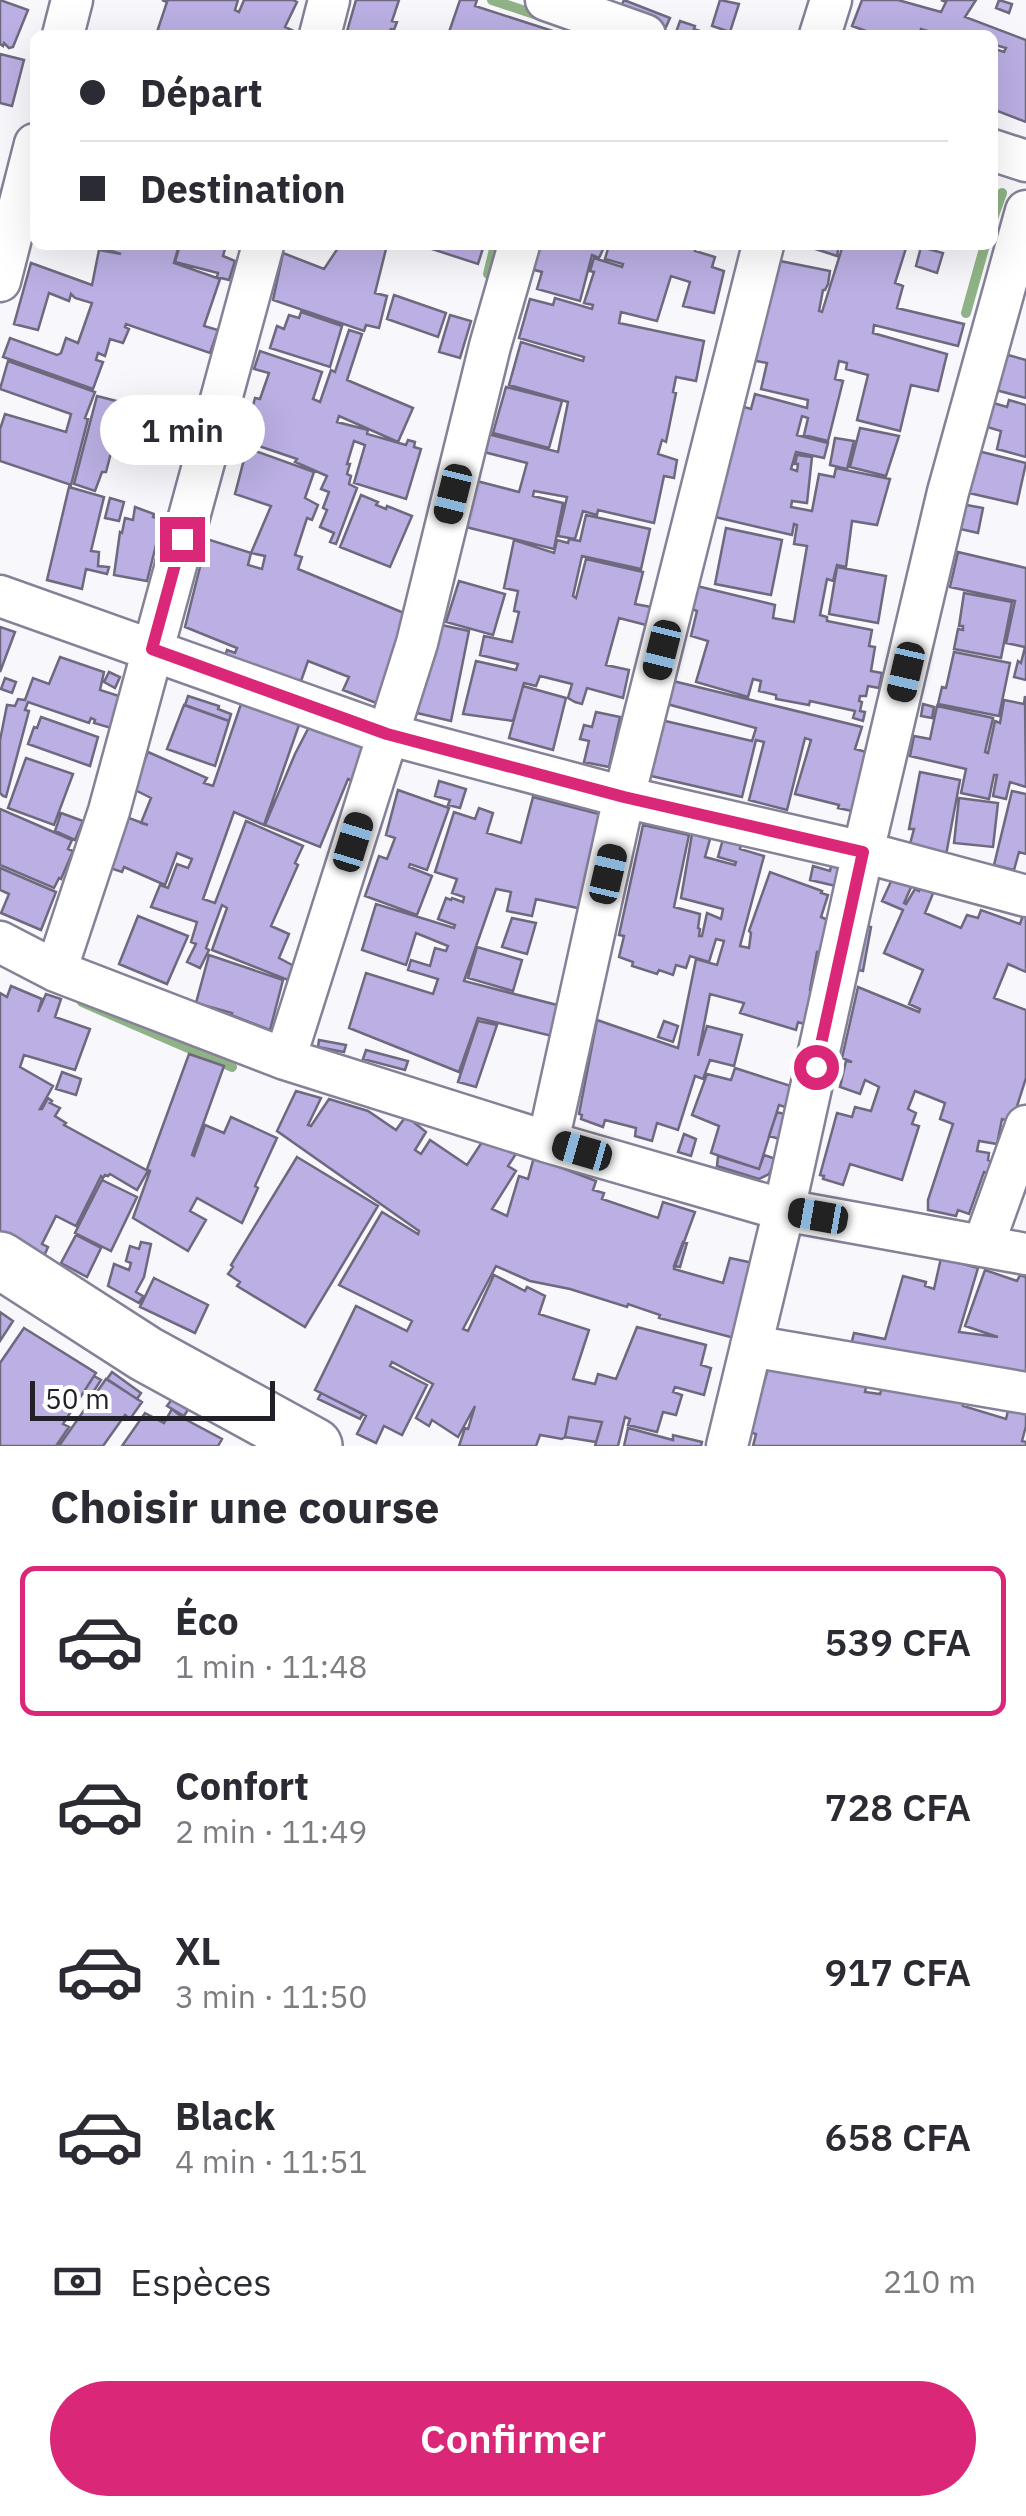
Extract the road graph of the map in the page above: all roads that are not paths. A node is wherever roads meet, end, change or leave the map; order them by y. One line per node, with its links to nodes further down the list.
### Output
1 (72, 0): 6 (street)
2 (330, 0): 7 (street)
3 (546, 0): 5 (street)
4 (831, 0): 9 (street)
5 (584, 16): 8 (street)
6 (64, 30)
7 (321, 30)
8 (629, 30)
9 (822, 30)
10 (998, 152): 11 (street)
11 (1026, 161)
12 (30, 163): 17 (street)
13 (1026, 210): 22 (street)
14 (261, 250): 19 (street)
15 (518, 250): 20 (street)
16 (763, 250): 21 (street)
17 (0, 280)
18 (0, 596): 19 (street)
19 (152, 649): 20 (street); 25 (street)
20 (387, 734): 21 (street); 26 (street)
21 (624, 797): 22 (street); 28 (street)
22 (863, 852): 23 (street); 29 (street)
23 (1026, 896)
24 (0, 942): 25 (street)
25 (56, 971): 26 (street)
26 (285, 1059): 28 (street)
27 (1026, 1126): 30 (street)
28 (548, 1142): 29 (street)
29 (784, 1210): 30 (street); 33 (street)
30 (983, 1246): 31 (street)
31 (1026, 1254)
32 (0, 1260): 35 (main road)
33 (752, 1346): 34 (street); 36 (street)
34 (1026, 1393)
35 (314, 1446)
36 (727, 1446)

